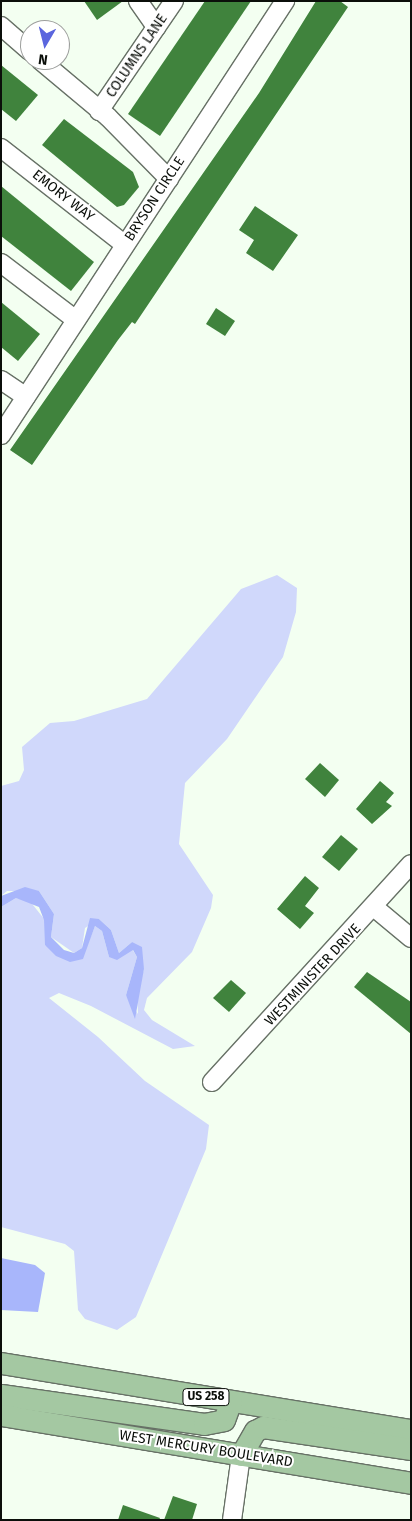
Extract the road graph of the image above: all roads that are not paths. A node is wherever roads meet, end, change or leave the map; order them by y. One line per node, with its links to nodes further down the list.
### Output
1 (138, 1): 5 (street)
2 (174, 1): 5 (street, COLUMNS LANE)
3 (285, 1): 10 (street, BRYSON CIRCLE)
4 (1, 26): 6 (street)
5 (156, 27): 8 (street, COLUMNS LANE)
6 (20, 42)
7 (52, 70): 8 (street)
8 (99, 111): 10 (street)
9 (1, 148): 11 (street, EMORY WAY)
10 (169, 179): 11 (street, BRYSON CIRCLE)
11 (125, 245): 13 (street, BRYSON CIRCLE)
12 (1, 263): 13 (street)
13 (76, 320): 15 (street, BRYSON CIRCLE)
14 (1, 380): 15 (street)
15 (26, 397): 16 (street, BRYSON CIRCLE)
16 (1, 435)
17 (411, 864): 18 (street, WESTMINISTER DRIVE)
18 (375, 908): 19 (street); 20 (street, WESTMINISTER DRIVE)
19 (411, 938)
20 (212, 1082)
21 (1, 1363): 23 (main road, US 258)
22 (1, 1396): 23 (main road)
23 (231, 1401): 25 (main road, US 258)
24 (1, 1415): 27 (main road, WEST MERCURY BOULEVARD)
25 (411, 1430)
26 (411, 1449): 27 (main road)
27 (241, 1455): 28 (main road, WEST MERCURY BOULEVARD); 29 (street)
28 (411, 1483)
29 (232, 1520)

